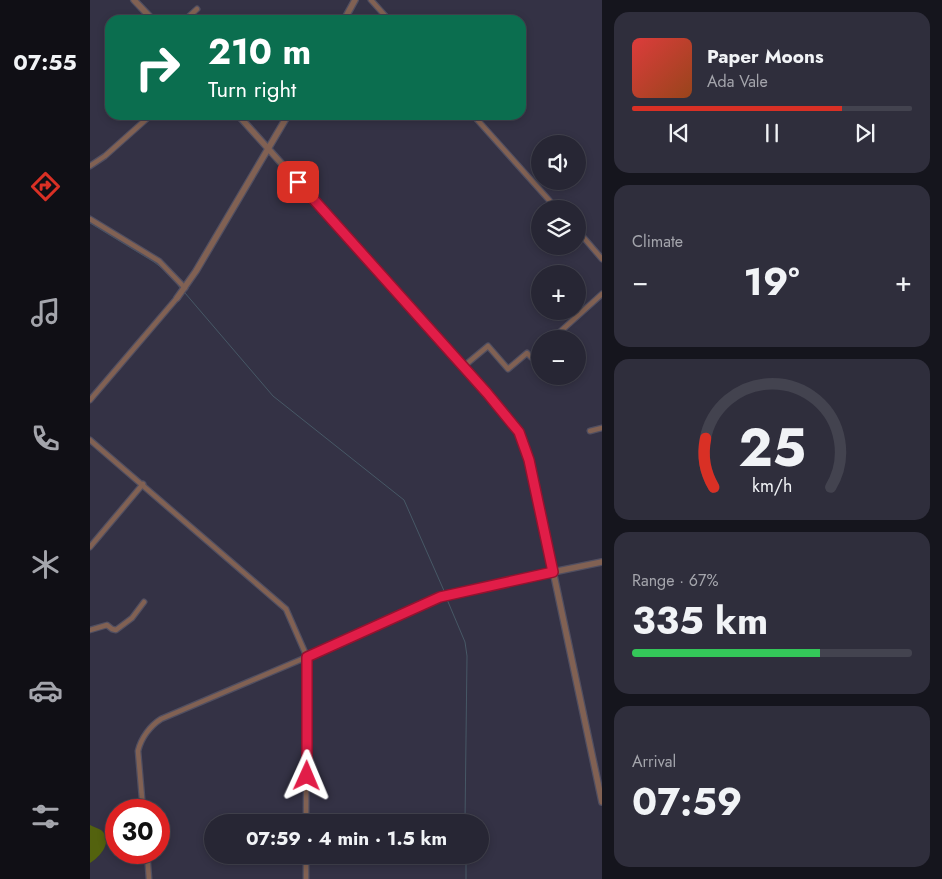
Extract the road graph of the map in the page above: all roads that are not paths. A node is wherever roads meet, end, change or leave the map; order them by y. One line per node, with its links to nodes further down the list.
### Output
1 (134, 0): 5 (street)
2 (356, 0): 7 (street)
3 (371, 0): 8 (street)
4 (197, 9): 6 (street)
5 (148, 15)
6 (190, 15)
7 (347, 15)
8 (384, 15)
9 (145, 120): 14 (street)
10 (243, 120): 13 (street)
11 (285, 120): 13 (street)
12 (477, 120): 15 (street)
13 (268, 148): 19 (street); 24 (street)
14 (90, 166)
15 (549, 200)
16 (90, 219): 19 (street)
17 (586, 241): 18 (street)
18 (602, 259)
19 (185, 288): 21 (street)
20 (602, 294): 22 (street)
21 (177, 298): 25 (street)
22 (562, 330)
23 (531, 357): 24 (street)
24 (464, 366): 32 (street)
25 (90, 400)
26 (602, 428): 27 (street)
27 (590, 432)
28 (90, 440): 29 (street)
29 (143, 484): 30 (street); 35 (street)
30 (90, 547)
31 (602, 562): 32 (street)
32 (553, 572): 35 (street); 37 (street)
33 (144, 602): 34 (street)
34 (90, 630)
35 (307, 657): 36 (street); 38 (street)
36 (142, 799)
37 (602, 802)
38 (306, 814)
39 (148, 864): 41 (street)
40 (306, 864): 42 (street)
41 (150, 879)
42 (306, 879)

